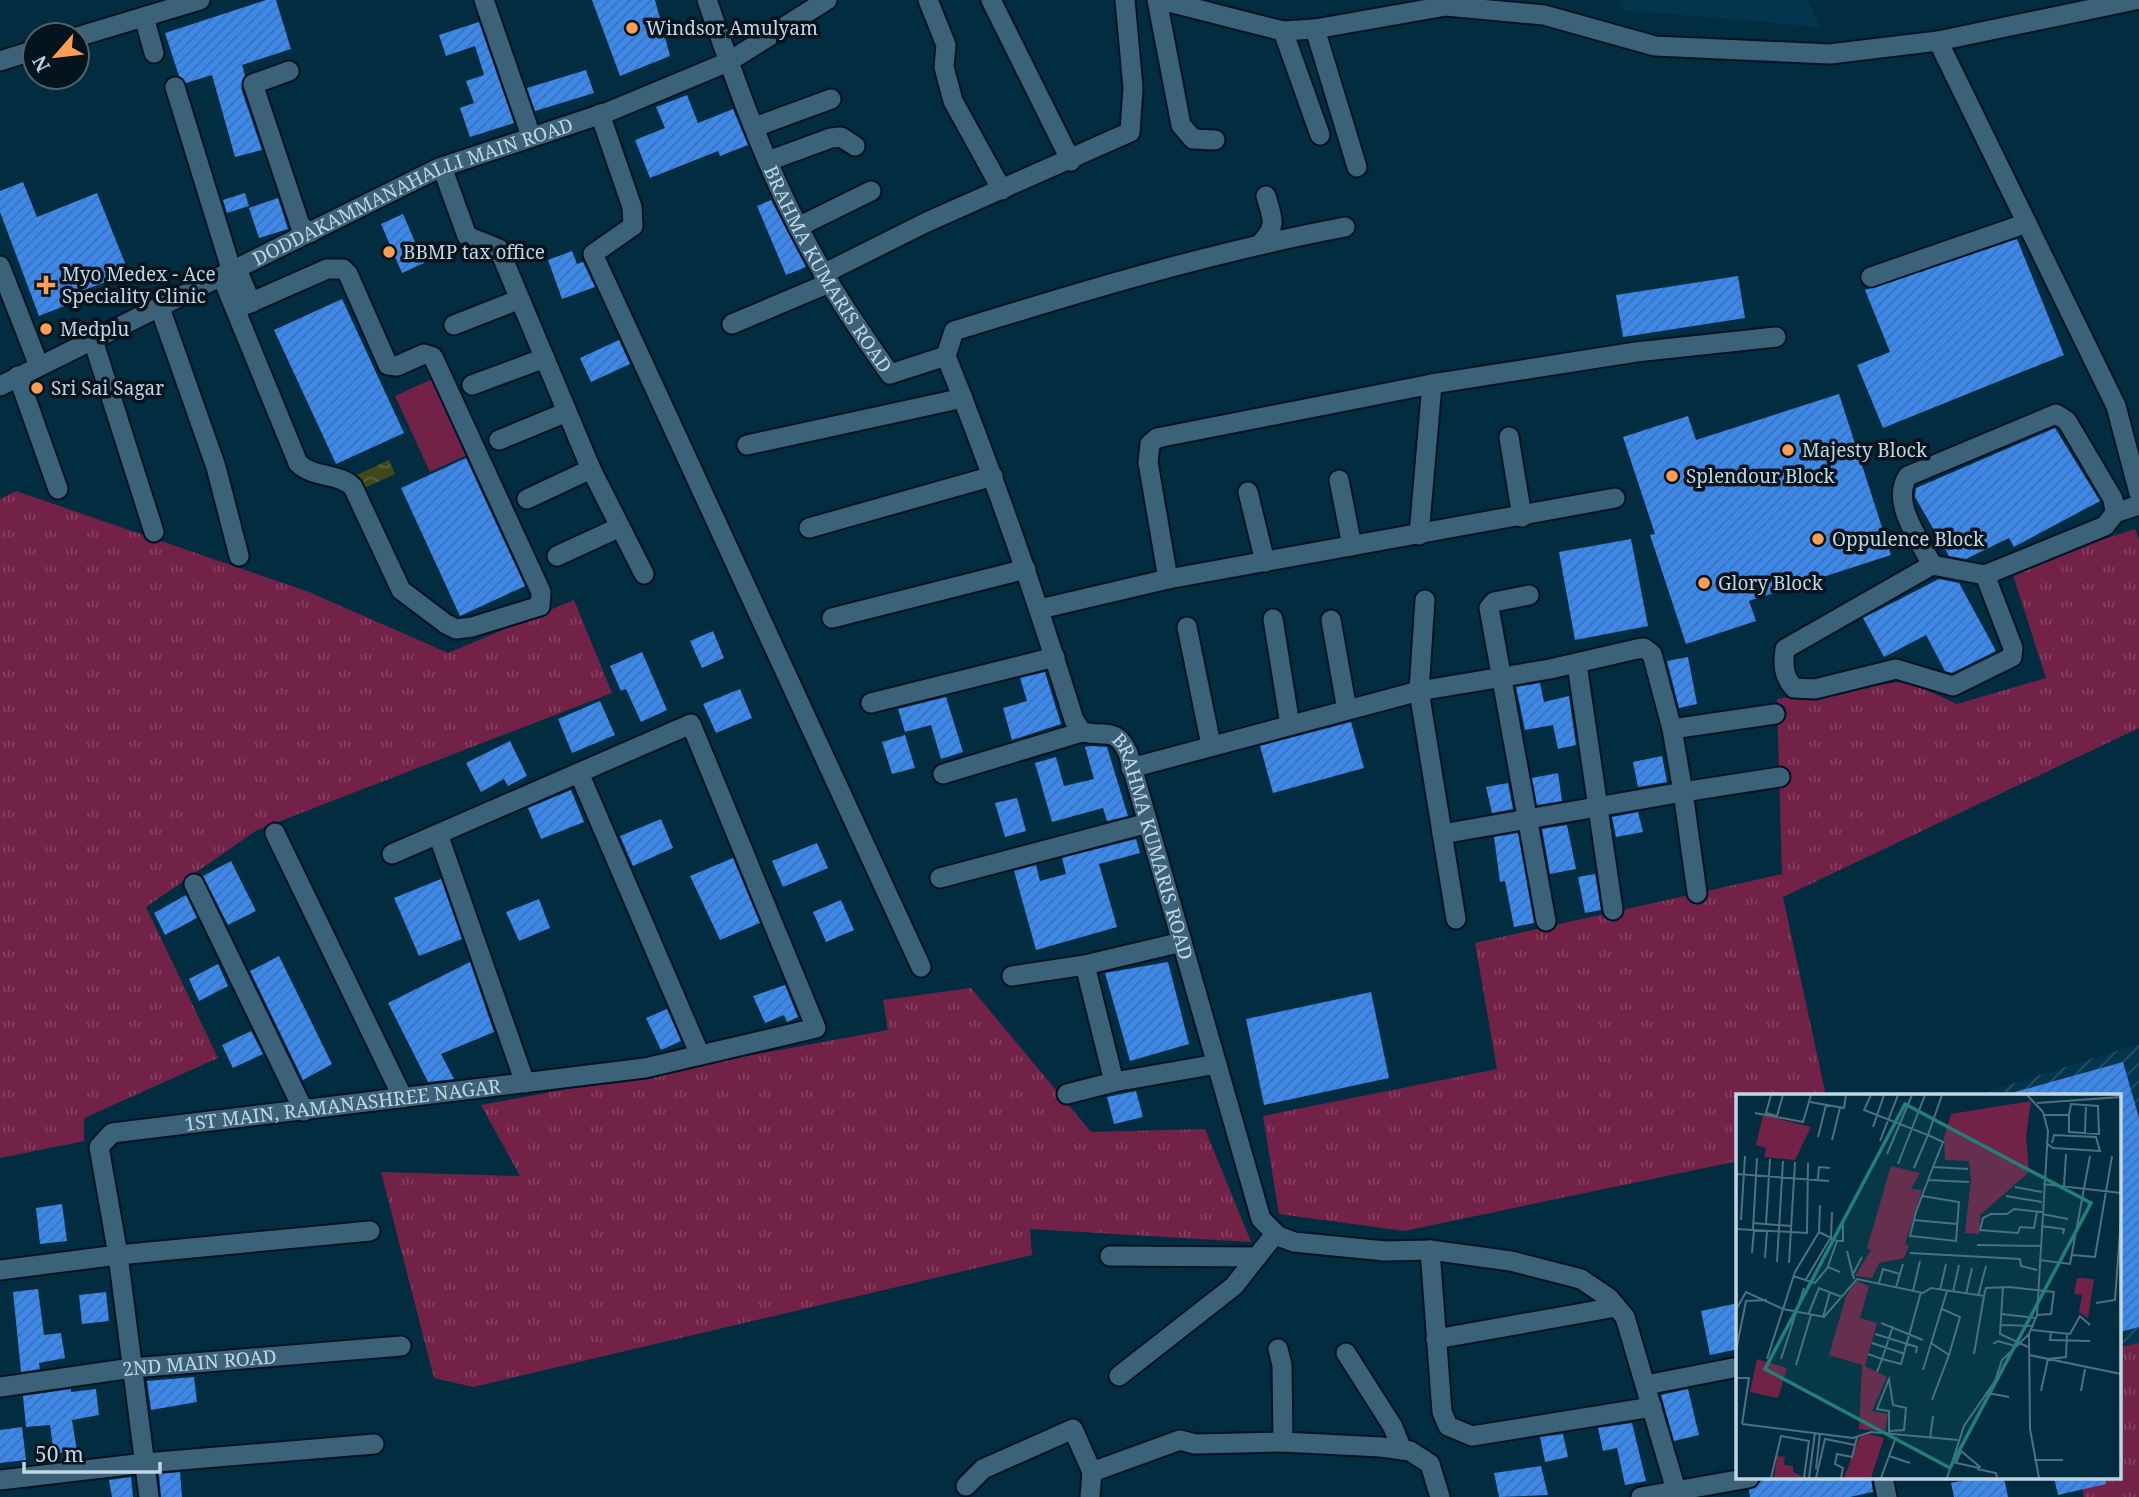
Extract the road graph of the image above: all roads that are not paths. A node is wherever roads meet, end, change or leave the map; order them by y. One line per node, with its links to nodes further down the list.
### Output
1 (200, 0): 12 (street)
2 (484, 0): 27 (street)
3 (706, 0): 20 (street, BRAHMA KUMARIS ROAD)
4 (827, 0): 20 (street, DODDAKAMMANAHALLI MAIN ROAD)
5 (928, 0): 34 (street)
6 (991, 0): 31 (street)
7 (1125, 0): 31 (street)
8 (1159, 0): 14 (street); 28 (street)
9 (2135, 0): 10 (street)
10 (2102, 3): 16 (street)
11 (1543, 8): 13 (street); 16 (street)
12 (144, 17): 15 (street); 17 (street)
13 (1315, 29): 14 (street); 33 (street)
14 (1283, 31): 26 (street)
15 (91, 33)
16 (1938, 41): 37 (street)
17 (154, 52)
18 (21, 54): 19 (street)
19 (0, 61)
20 (728, 62): 24 (street, DODDAKAMMANAHALLI MAIN ROAD); 25 (street, BRAHMA KUMARIS ROAD)
21 (289, 71): 40 (street)
22 (175, 87): 43 (street)
23 (831, 99): 25 (street)
24 (600, 114): 27 (street, DODDAKAMMANAHALLI MAIN ROAD); 128 (street)
25 (755, 127): 30 (street, BRAHMA KUMARIS ROAD)
26 (1320, 135)
27 (531, 136): 32 (street, DODDAKAMMANAHALLI MAIN ROAD)
28 (1215, 140)
29 (855, 146): 30 (street)
30 (768, 161): 38 (street, BRAHMA KUMARIS ROAD)
31 (1071, 161): 34 (street)
32 (442, 167): 40 (street, DODDAKAMMANAHALLI MAIN ROAD); 46 (street)
33 (1357, 167)
34 (1002, 190): 45 (street)
35 (871, 191): 38 (street)
36 (1266, 196): 41 (street)
37 (2026, 223): 44 (street); 63 (street)
38 (798, 227): 45 (street, BRAHMA KUMARIS ROAD)
39 (1345, 227): 41 (street)
40 (310, 233): 43 (street, DODDAKAMMANAHALLI MAIN ROAD)
41 (1261, 243): 53 (street)
42 (0, 266): 55 (street)
43 (230, 273): 47 (street); 48 (street, DODDAKAMMANAHALLI MAIN ROAD)
44 (1871, 277)
45 (826, 279): 49 (street); 53 (street, BRAHMA KUMARIS ROAD)
46 (520, 299): 50 (street); 54 (street)
47 (244, 306): 47 (street)
48 (160, 308): 52 (street, DODDAKAMMANAHALLI MAIN ROAD); 82 (street)
49 (732, 324)
50 (454, 325)
51 (1776, 337): 57 (street)
52 (93, 340): 55 (street, DODDAKAMMANAHALLI MAIN ROAD); 79 (street)
53 (946, 356): 60 (street, BRAHMA KUMARIS ROAD)
54 (545, 358): 58 (street); 61 (street)
55 (39, 366): 56 (street, DODDAKAMMANAHALLI MAIN ROAD)
56 (18, 376): 59 (street, DODDAKAMMANAHALLI MAIN ROAD); 69 (street)
57 (1432, 384): 80 (street); 89 (street)
58 (471, 385)
59 (0, 386)
60 (963, 398): 65 (street); 67 (street, BRAHMA KUMARIS ROAD)
61 (567, 412): 64 (street); 66 (street)
62 (1509, 437): 76 (street)
63 (2132, 438): 71 (street)
64 (499, 440)
65 (747, 444)
66 (591, 469): 73 (street); 77 (street)
67 (993, 476): 78 (street); 86 (street, BRAHMA KUMARIS ROAD)
68 (1339, 480): 81 (street)
69 (58, 489)
70 (1248, 492): 84 (street)
71 (2139, 492): 75 (street)
72 (1615, 498): 76 (street)
73 (527, 499)
74 (2139, 505): 75 (street)
75 (2114, 506): 85 (street); 88 (street)
76 (1522, 517): 80 (street)
77 (620, 527): 83 (street); 87 (street)
78 (809, 528)
79 (155, 533)
80 (1419, 535): 81 (street)
81 (1352, 546): 84 (street)
82 (239, 556)
83 (557, 556)
84 (1265, 562): 89 (street)
85 (1932, 565): 88 (street); 88 (street)
86 (1026, 569): 92 (street, BRAHMA KUMARIS ROAD); 93 (street)
87 (644, 574)
88 (1985, 575)
89 (1168, 579): 92 (street)
90 (1530, 595): 99 (street)
91 (1425, 600): 100 (street)
92 (1040, 609): 97 (street, BRAHMA KUMARIS ROAD)
93 (832, 618)
94 (1273, 619): 104 (street)
95 (1331, 620): 102 (street)
96 (1187, 627): 107 (street)
97 (1055, 657): 101 (street); 106 (street, BRAHMA KUMARIS ROAD)
98 (1577, 664): 99 (street); 105 (street); 113 (street)
99 (1503, 678): 100 (street); 114 (street)
100 (1419, 691): 102 (street); 118 (street)
101 (870, 703)
102 (1347, 710): 104 (street)
103 (1775, 714): 105 (street)
104 (1290, 725): 107 (street)
105 (1672, 729): 112 (street)
106 (1082, 732): 108 (street, BRAHMA KUMARIS ROAD); 110 (street)
107 (1211, 746): 108 (street)
108 (1131, 768): 115 (street, BRAHMA KUMARIS ROAD)
109 (579, 773): 117 (street); 130 (street); 130 (street, 1ST MAIN, RAMANASHREE NAGAR)
110 (943, 774)
111 (1780, 778): 112 (street)
112 (1683, 792): 113 (street); 122 (street)
113 (1598, 807): 114 (street); 123 (street)
114 (1528, 820): 118 (street); 125 (street)
115 (1147, 823): 120 (street); 126 (street, BRAHMA KUMARIS ROAD)
116 (275, 833): 135 (street)
117 (438, 834): 119 (street); 133 (street)
118 (1442, 834): 124 (street)
119 (392, 854)
120 (940, 878)
121 (194, 884): 136 (street)
122 (1697, 893)
123 (1613, 910)
124 (1456, 919)
125 (1546, 921)
126 (1182, 942): 127 (street); 131 (street, BRAHMA KUMARIS ROAD)
127 (1085, 965): 129 (street); 132 (street)
128 (921, 967)
129 (1012, 976)
130 (700, 1055): 133 (street, 1ST MAIN, RAMANASHREE NAGAR)
131 (1217, 1064): 132 (street); 138 (street, BRAHMA KUMARIS ROAD)
132 (1114, 1082): 134 (street)
133 (525, 1083): 135 (street, 1ST MAIN, RAMANASHREE NAGAR)
134 (1067, 1094)
135 (403, 1098): 136 (street, 1ST MAIN, RAMANASHREE NAGAR)
136 (304, 1111): 140 (street, 1ST MAIN, RAMANASHREE NAGAR)
137 (370, 1231): 140 (street)
138 (1275, 1234): 139 (street); 142 (street)
139 (1430, 1250): 144 (street); 145 (street)
140 (118, 1255): 143 (street); 150 (street)
141 (1110, 1256): 142 (street)
142 (1257, 1256): 151 (street)
143 (0, 1270)
144 (1616, 1307): 145 (street); 152 (street)
145 (1436, 1339): 154 (street)
146 (401, 1346): 150 (street, 2ND MAIN ROAD)
147 (1278, 1349): 155 (street)
148 (1346, 1353): 157 (street)
149 (1736, 1367): 152 (street)
150 (132, 1368): 153 (street, 2ND MAIN ROAD); 158 (street)
151 (1119, 1376)
152 (1646, 1385): 154 (street)
153 (0, 1387)
154 (1652, 1407): 163 (street)
155 (1283, 1442): 157 (street); 159 (street)
156 (374, 1444): 158 (street)
157 (1402, 1450): 166 (street)
158 (145, 1463): 160 (street); 164 (street)
159 (1092, 1472): 162 (street); 165 (street)
160 (0, 1479)
161 (1740, 1480): 163 (street)
162 (966, 1486)
163 (1677, 1494): 167 (street)
164 (149, 1497)
165 (1090, 1497)
166 (1440, 1497)
167 (1641, 1497)

